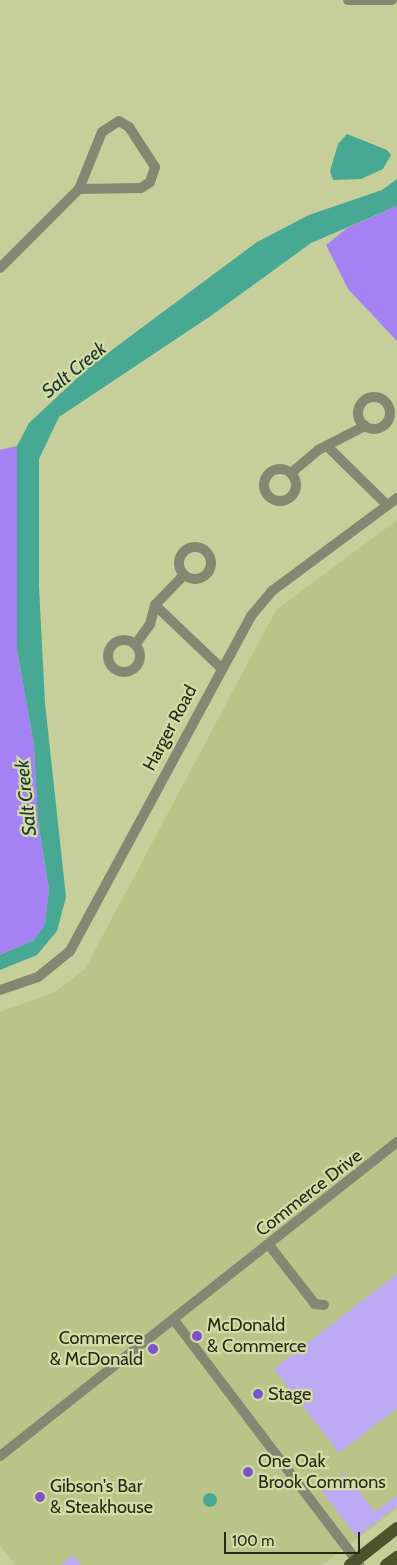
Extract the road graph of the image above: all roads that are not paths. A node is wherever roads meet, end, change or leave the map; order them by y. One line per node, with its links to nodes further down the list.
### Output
1 (348, 0): 2 (street)
2 (392, 0)
3 (79, 189): 3 (street); 4 (street)
4 (0, 268)
5 (364, 426): 6 (street)
6 (329, 448): 7 (street); 9 (street)
7 (291, 473)
8 (397, 498): 9 (street, Harger Road)
9 (387, 505): 13 (street, Harger Road)
10 (184, 575): 11 (street)
11 (155, 605): 12 (street); 13 (street)
12 (135, 645)
13 (220, 667): 14 (street, Harger Road)
14 (0, 990)
15 (397, 1142): 16 (street, Commerce Drive)
16 (269, 1245): 17 (street); 18 (street, Commerce Drive)
17 (324, 1304)
18 (174, 1320): 19 (street, Commerce Drive); 22 (street)
19 (0, 1456)
20 (397, 1528): 22 (main road)
21 (397, 1557): 23 (main road)
22 (355, 1563)
23 (386, 1565)

